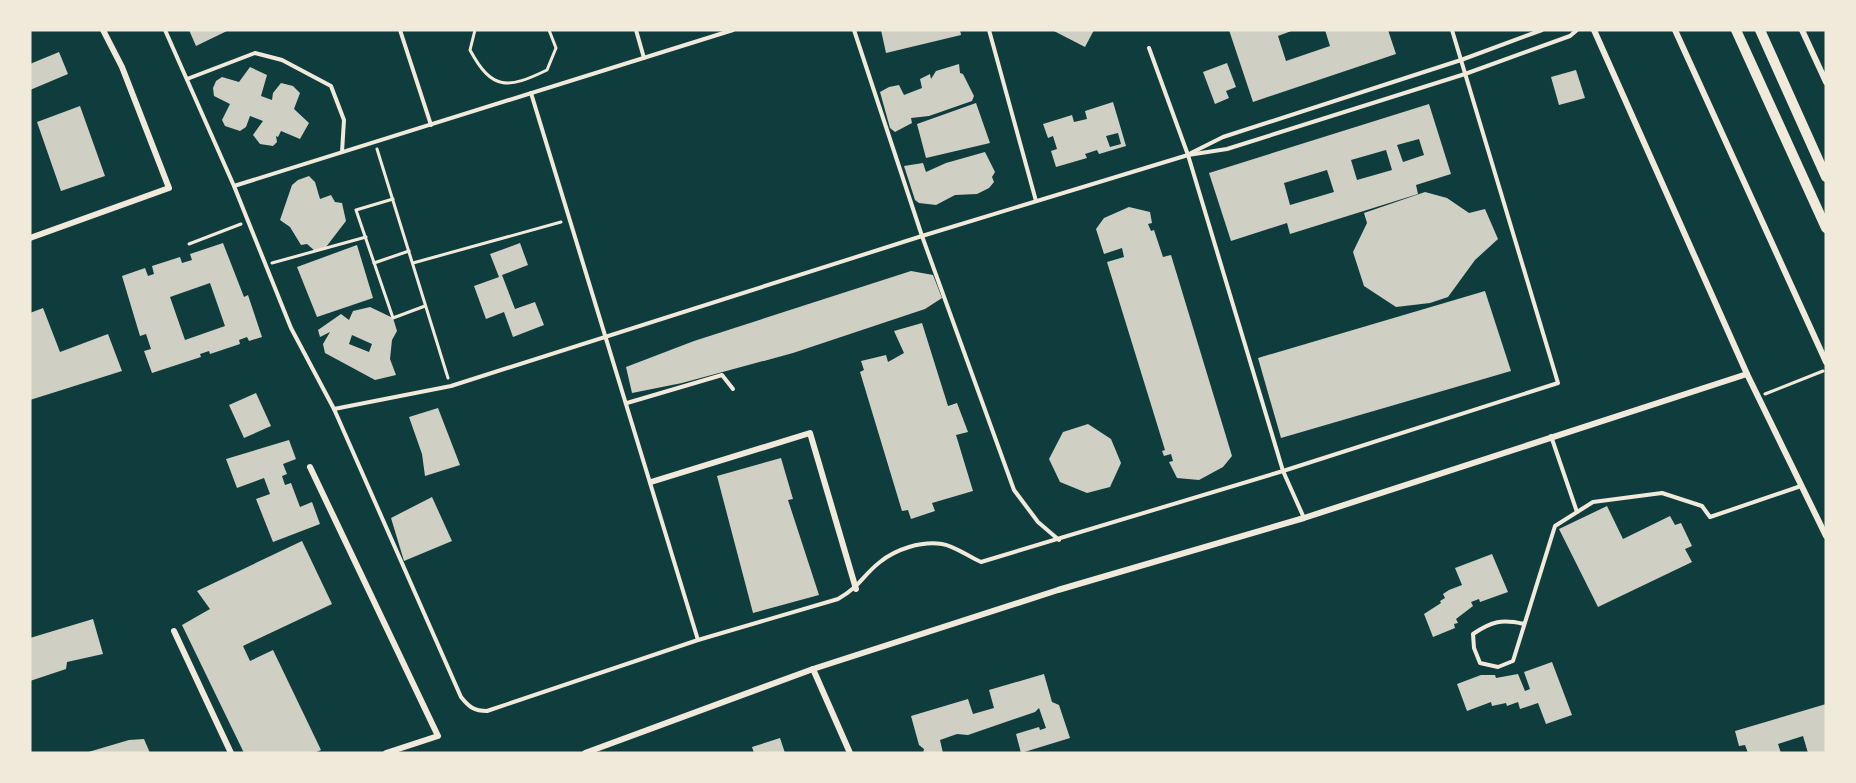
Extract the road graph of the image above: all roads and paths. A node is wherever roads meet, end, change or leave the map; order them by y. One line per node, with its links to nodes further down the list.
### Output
1 (103, 30): 38 (street)
2 (165, 30): 22 (lane)
3 (400, 30): 25 (lane)
4 (475, 30): 5 (path)
5 (549, 30)
6 (636, 30): 19 (lane)
7 (733, 30): 19 (lane)
8 (854, 30): 36 (lane)
9 (989, 30): 32 (lane)
10 (1452, 30): 20 (lane)
11 (1542, 30): 20 (lane)
12 (1577, 30): 21 (lane)
13 (1594, 30): 48 (street)
14 (1675, 30): 46 (street)
15 (1736, 30): 35 (street)
16 (1760, 30): 29 (street)
17 (1802, 30): 23 (street)
18 (1149, 48): 28 (lane)
19 (644, 58): 24 (lane)
20 (1461, 60): 21 (lane); 28 (lane)
21 (1465, 74): 28 (lane); 56 (lane)
22 (187, 79): 27 (lane); 30 (lane)
23 (1826, 82)
24 (531, 93): 25 (lane); 33 (lane)
25 (431, 124): 26 (lane)
26 (375, 142): 27 (lane); 31 (path)
27 (342, 152): 30 (lane)
28 (1188, 155): 32 (lane); 56 (lane)
29 (1826, 177)
30 (234, 186): 34 (lane)
31 (393, 200): 37 (path); 40 (path)
32 (1036, 201): 36 (lane)
33 (571, 220): 42 (path); 45 (lane)
34 (249, 221): 39 (path); 43 (lane)
35 (1826, 228)
36 (922, 236): 45 (lane); 62 (lane)
37 (366, 237): 41 (path); 43 (path)
38 (30, 238)
39 (189, 244)
40 (409, 251): 41 (path); 42 (path)
41 (374, 262): 44 (path)
42 (413, 263): 44 (path)
43 (266, 264): 53 (lane)
44 (426, 306): 49 (path)
45 (607, 337): 49 (lane); 52 (lane)
46 (1826, 362)
47 (1826, 370): 51 (path)
48 (1747, 374): 51 (street); 54 (street)
49 (451, 386): 53 (lane)
50 (733, 389): 52 (lane)
51 (1758, 397): 58 (street)
52 (627, 403): 57 (lane)
53 (334, 409): 66 (lane)
54 (1551, 436): 59 (lane); 60 (street)
55 (310, 467): 70 (street)
56 (1283, 471): 60 (lane); 62 (lane)
57 (651, 482): 63 (street); 66 (lane)
58 (1803, 485): 59 (lane); 61 (street)
59 (1577, 512): 64 (lane)
60 (1304, 518): 67 (street)
61 (1826, 536)
62 (1059, 540): 63 (lane)
63 (856, 589): 66 (lane)
64 (1524, 624): 64 (lane)
65 (174, 631): 69 (street)
66 (698, 640)
67 (813, 669): 68 (street); 72 (street)
68 (605, 750): 71 (street)
69 (231, 753)
70 (386, 753)
71 (585, 753)
72 (850, 753)

